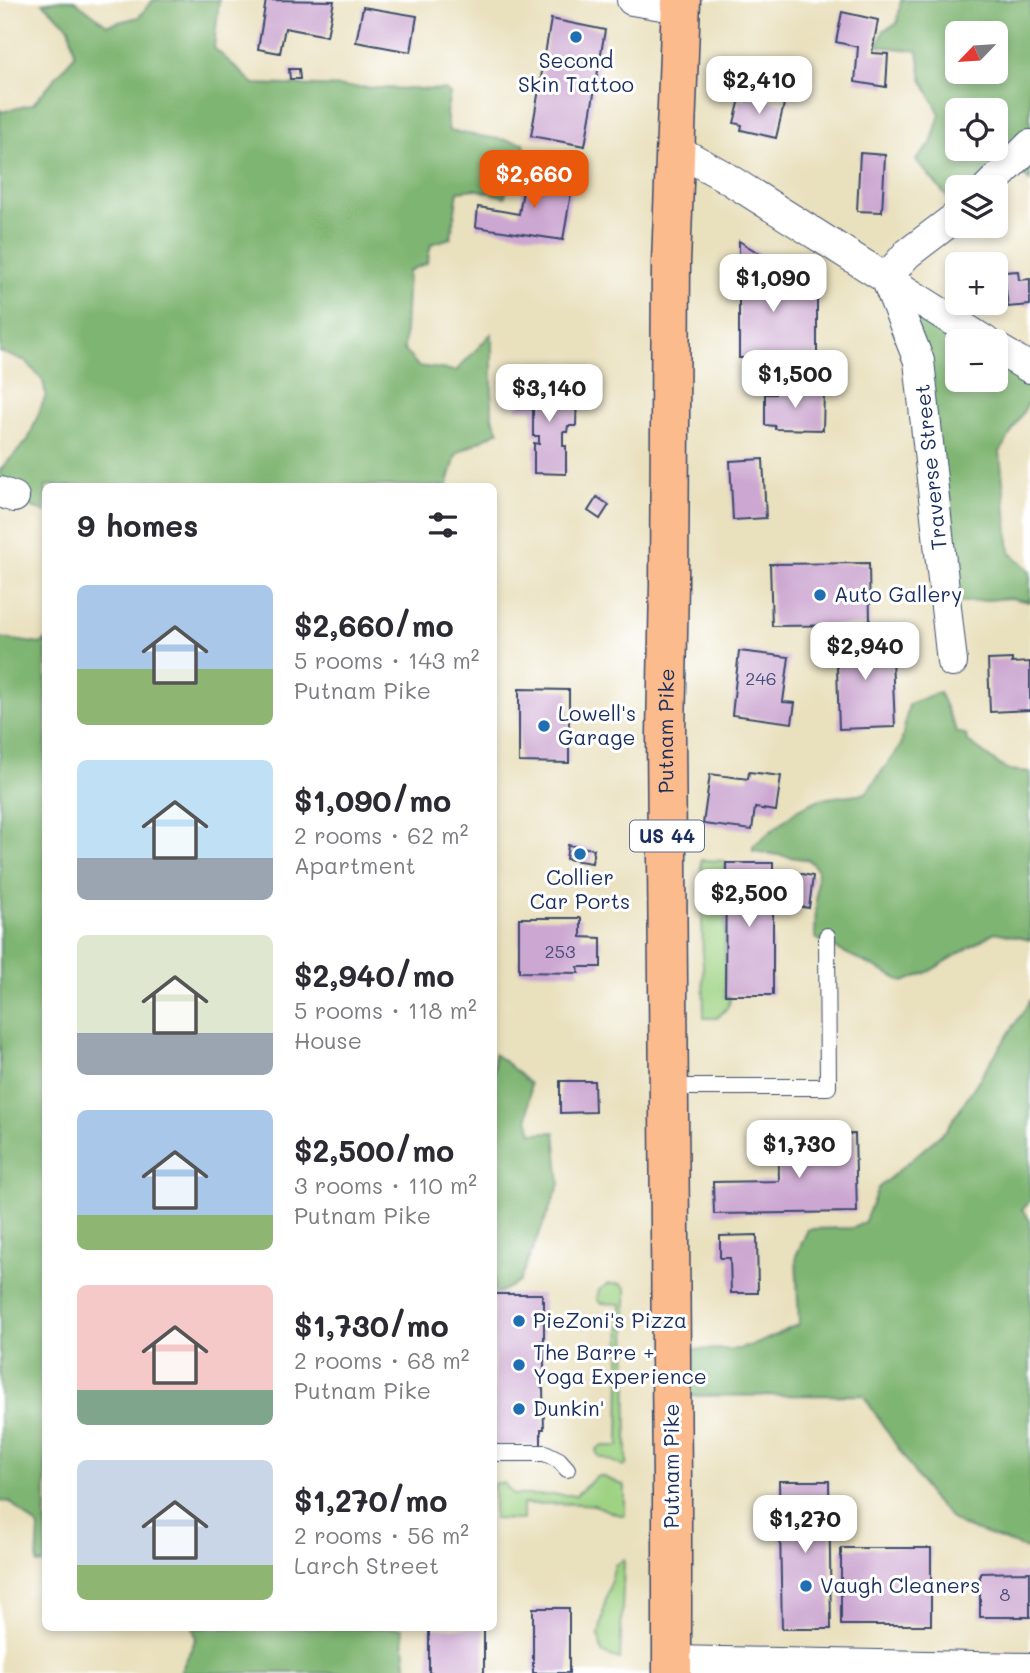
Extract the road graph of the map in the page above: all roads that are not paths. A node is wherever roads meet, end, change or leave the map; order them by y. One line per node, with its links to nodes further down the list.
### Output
1 (632, 0): 2 (street)
2 (681, 4): 4 (main road, Putnam Pike / US 44)
3 (1030, 145): 5 (street)
4 (675, 149): 7 (street); 13 (main road, Putnam Pike / US 44)
5 (1000, 175)
6 (945, 225): 7 (street)
7 (886, 278): 8 (street); 11 (street, Traverse Street)
8 (966, 329)
9 (1008, 355): 10 (street)
10 (1030, 368)
11 (952, 662)
12 (827, 936): 13 (lane)
13 (669, 1087): 16 (main road, Putnam Pike / US 44)
14 (497, 1453): 15 (lane)
15 (567, 1469)
16 (672, 1667): 17 (street)
17 (1030, 1668)

